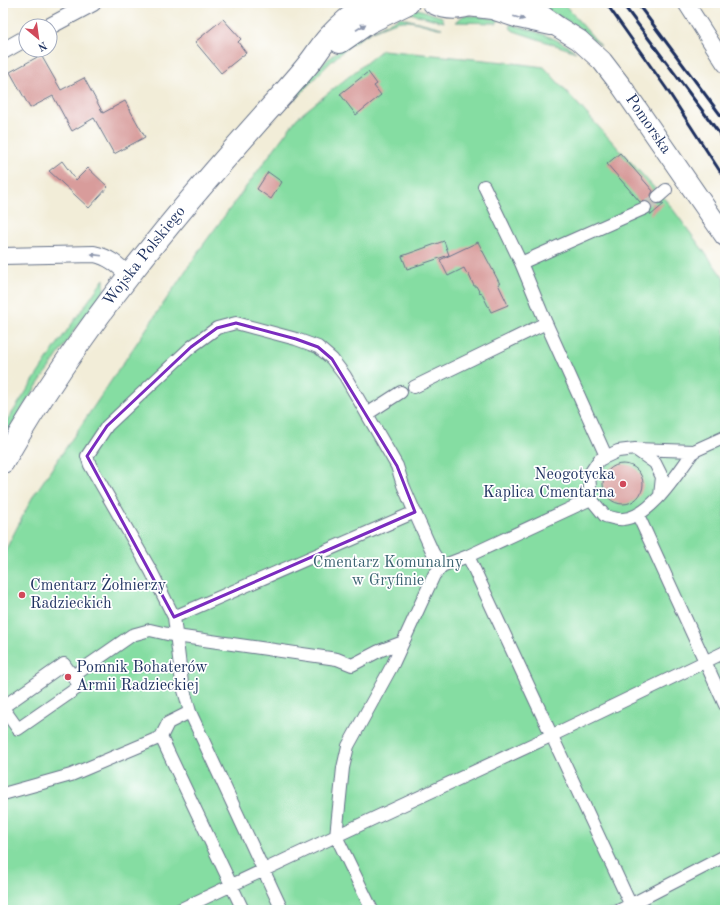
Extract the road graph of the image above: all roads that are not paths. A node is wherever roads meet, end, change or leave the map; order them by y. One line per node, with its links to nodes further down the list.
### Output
1 (93, 3): 8 (street)
2 (369, 3): 13 (main road, Wojska Polskiego)
3 (408, 3): 13 (main road, Wojska Polskiego, one-way to 3)
4 (434, 3): 7 (main road)
5 (525, 3): 9 (street, Pomorska)
6 (686, 3): 12 (street)
7 (471, 4): 9 (street, Pomorska, one-way to 9)
8 (58, 22)
9 (558, 27): 16 (street, Pomorska)
10 (18, 40): 11 (street)
11 (5, 44)
12 (725, 64)
13 (307, 66): 19 (main road, Wojska Polskiego)
14 (484, 186): 18 (street)
15 (645, 208): 18 (street)
16 (725, 236)
17 (3, 256): 19 (street, one-way to 17)
18 (521, 263): 20 (street)
19 (128, 275): 28 (main road, Wojska Polskiego)
20 (546, 323): 21 (street); 27 (street)
21 (414, 387)
22 (401, 392): 23 (street)
23 (367, 414): 31 (street); 35 (street)
24 (725, 437): 26 (street)
25 (635, 449): 26 (street); 27 (street); 29 (street)
26 (694, 451): 29 (street)
27 (606, 456): 30 (street)
28 (3, 462)
29 (660, 498): 32 (street)
30 (591, 499): 32 (street); 33 (street)
31 (415, 512): 34 (street); 35 (street)
32 (638, 515): 39 (street)
33 (468, 556): 34 (street); 45 (street)
34 (442, 566): 37 (street)
35 (174, 617): 36 (street)
36 (176, 636): 37 (street); 40 (street); 43 (street)
37 (403, 642): 48 (street)
38 (725, 652): 39 (street)
39 (705, 662): 41 (street); 45 (street)
40 (73, 676): 42 (street); 44 (street)
41 (725, 704)
42 (3, 707): 44 (street)
43 (190, 712): 46 (street); 50 (street)
44 (7, 721)
45 (552, 735): 48 (street); 52 (street)
46 (162, 737): 47 (street); 51 (street)
47 (3, 794)
48 (336, 836): 50 (street); 56 (street)
49 (725, 856): 52 (street)
50 (264, 869): 51 (street); 55 (street)
51 (232, 884): 53 (street); 54 (street)
52 (632, 907): 57 (street)
53 (179, 910)
54 (243, 910)
55 (282, 910)
56 (372, 910)
57 (620, 910)

